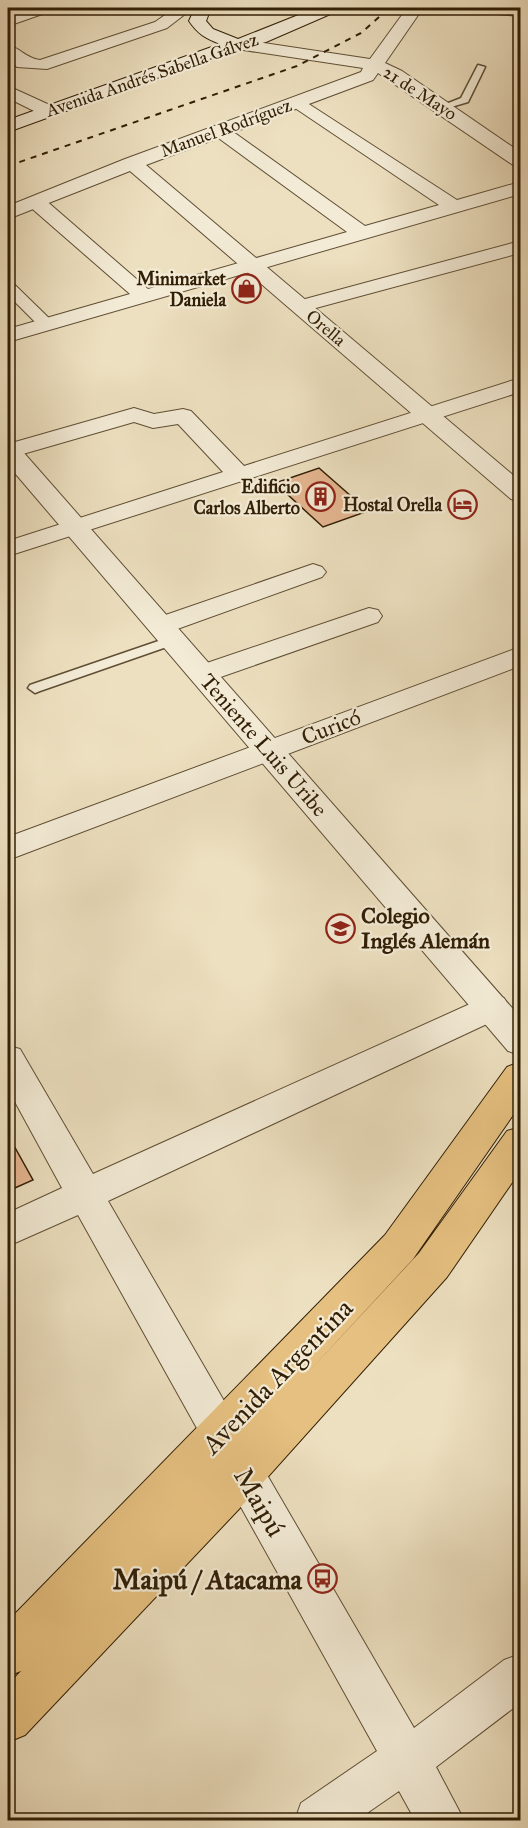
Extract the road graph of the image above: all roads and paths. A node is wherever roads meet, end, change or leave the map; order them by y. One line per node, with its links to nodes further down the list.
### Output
1 (45, 8): 8 (street)
2 (185, 8): 10 (street)
3 (203, 8): 9 (street)
4 (329, 8): 9 (street, Avenida Andrés Sabella Gálvez)
5 (415, 8): 11 (street, Manuel Rodríguez)
6 (486, 8): 7 (street)
7 (520, 11)
8 (8, 21)
9 (237, 44): 11 (street, 21 de Mayo); 16 (street, Avenida Andrés Sabella Gálvez)
10 (8, 50)
11 (376, 65): 14 (street, Manuel Rodríguez); 15 (street, 21 de Mayo)
12 (481, 67): 15 (lane)
13 (8, 91): 16 (street)
14 (298, 102): 18 (street, Manuel Rodríguez); 23 (street)
15 (444, 108): 19 (street, 21 de Mayo)
16 (48, 111): 17 (street, Avenida Andrés Sabella Gálvez)
17 (8, 126)
18 (219, 130): 20 (street, Manuel Rodríguez); 25 (street)
19 (520, 161)
20 (132, 163): 22 (street, Manuel Rodríguez); 27 (street, Orella)
21 (520, 188): 23 (street)
22 (36, 202): 24 (street, Manuel Rodríguez); 29 (street)
23 (454, 207): 25 (street)
24 (8, 213)
25 (363, 234): 27 (street)
26 (520, 247): 30 (street)
27 (252, 266): 29 (street); 30 (street, Orella)
28 (8, 287): 31 (street)
29 (145, 297): 31 (street)
30 (301, 306): 34 (street, Orella)
31 (47, 325): 32 (street)
32 (8, 336)
33 (520, 386): 34 (street)
34 (428, 415): 36 (street); 37 (street, Orella)
35 (8, 451): 36 (street); 38 (street, Teniente Luis Uribe)
36 (239, 475): 38 (street)
37 (520, 494)
38 (75, 528): 39 (street); 42 (street, Teniente Luis Uribe)
39 (8, 549)
40 (313, 572): 42 (street)
41 (369, 616): 44 (street)
42 (167, 633): 44 (street, Teniente Luis Uribe); 45 (lane)
43 (520, 656): 46 (street, Curicó)
44 (202, 674): 46 (street, Teniente Luis Uribe)
45 (35, 687)
46 (269, 751): 47 (street, Curicó); 48 (street, Teniente Luis Uribe)
47 (8, 849)
48 (492, 1007): 49 (street, Teniente Luis Uribe); 53 (street)
49 (520, 1041)
50 (8, 1059): 53 (street, Maipú)
51 (520, 1077): 55 (main road, Avenida Argentina)
52 (520, 1142): 56 (main road, Avenida Argentina)
53 (85, 1194): 54 (street); 55 (street, Maipú)
54 (8, 1230)
55 (221, 1432): 56 (street, Maipú); 57 (main road, Avenida Argentina)
56 (244, 1473): 59 (main road, Avenida Argentina); 60 (street, Maipú)
57 (8, 1653)
58 (520, 1676): 60 (street)
59 (8, 1718)
60 (406, 1759): 61 (street); 62 (street, Maipú)
61 (318, 1821)
62 (441, 1821)

